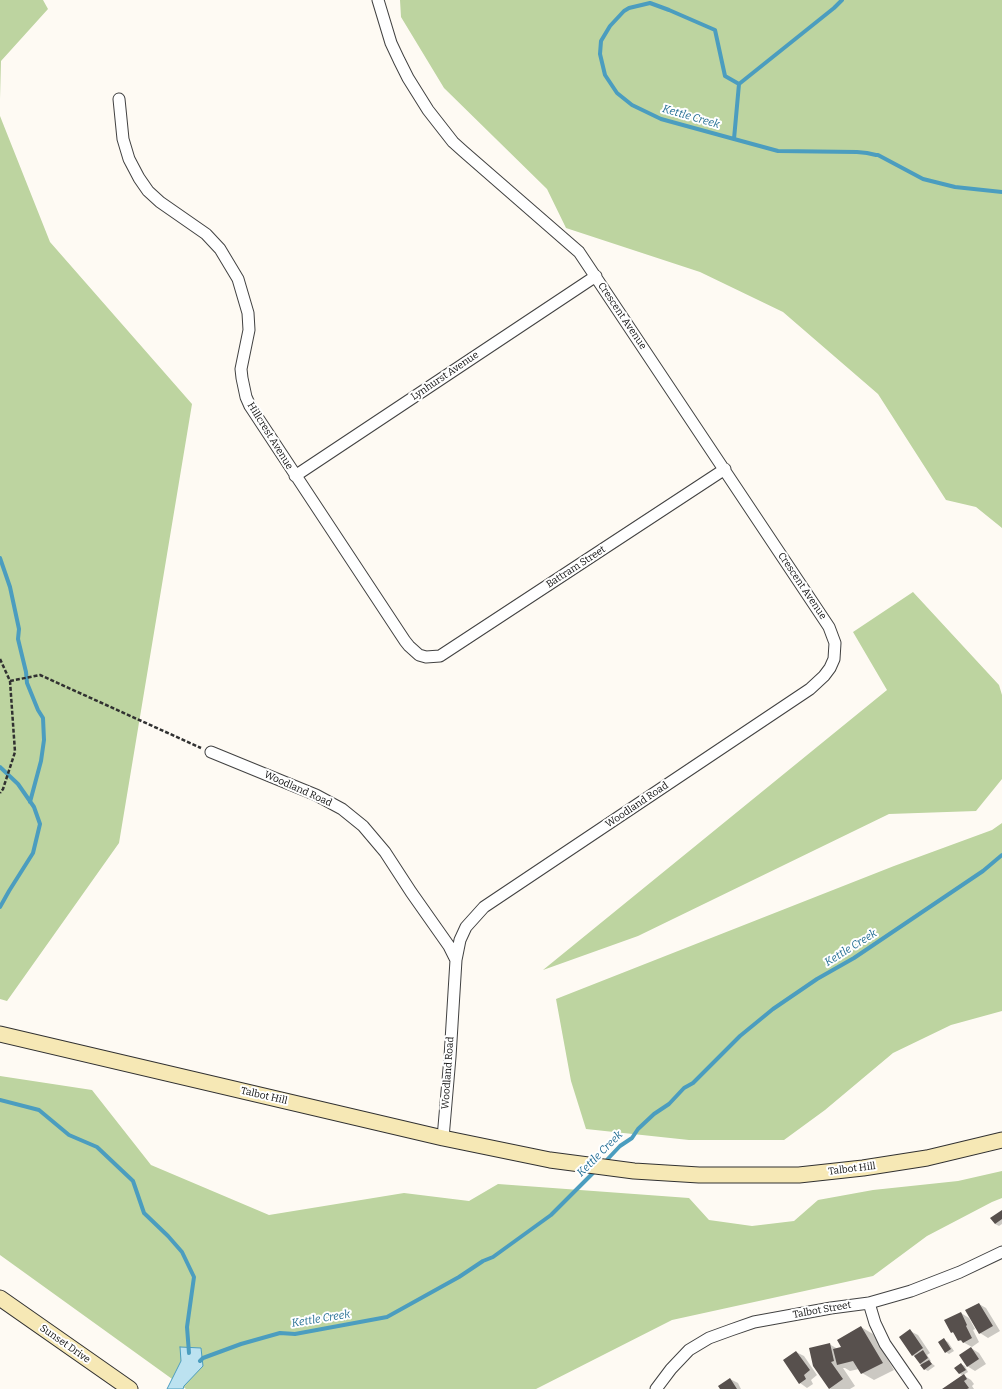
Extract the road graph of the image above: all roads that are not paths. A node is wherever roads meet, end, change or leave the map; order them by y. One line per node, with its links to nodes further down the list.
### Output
1 (378, 0): 3 (street, Crescent Avenue)
2 (119, 99): 5 (street, Hillcrest Avenue)
3 (596, 276): 4 (street, Crescent Avenue); 5 (street, Lynhurst Avenue)
4 (725, 469): 6 (street, Battram Street); 7 (street, Crescent Avenue)
5 (295, 476): 6 (street, Hillcrest Avenue)
6 (426, 657)
7 (834, 659): 9 (street, Woodland Road)
8 (211, 752): 9 (street, Woodland Road)
9 (456, 960): 11 (street, Woodland Road)
10 (0, 1034): 11 (main road, Talbot Hill)
11 (443, 1138): 12 (main road, Talbot Hill)
12 (1002, 1140)
13 (1002, 1252): 15 (street, Talbot Street)
14 (0, 1298): 16 (main road, Sunset Drive)
15 (869, 1302): 17 (street, Talbot Street); 18 (street)
16 (130, 1389)
17 (656, 1389)
18 (916, 1389)

